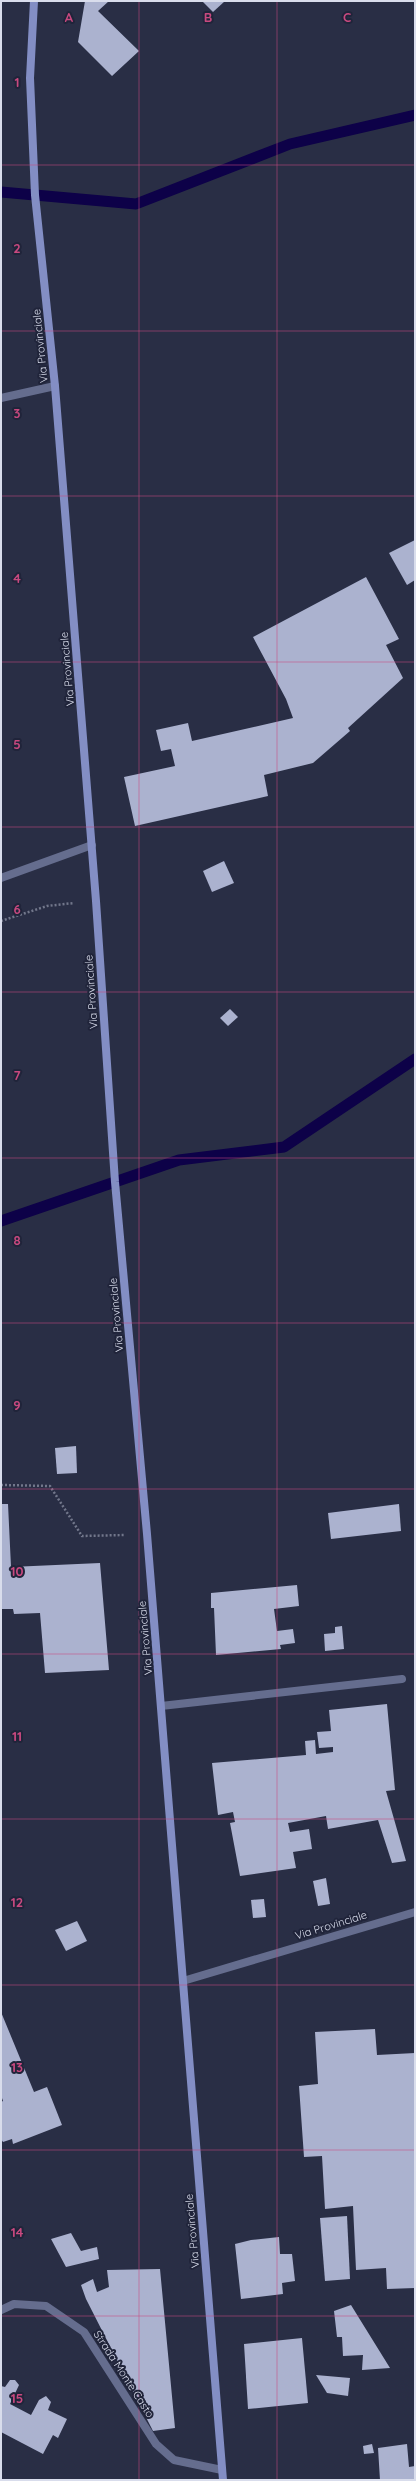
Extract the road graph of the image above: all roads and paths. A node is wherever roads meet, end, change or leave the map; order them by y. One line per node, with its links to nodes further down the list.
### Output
1 (34, 1): 2 (main road, Via Provinciale)
2 (55, 386): 3 (street); 4 (main road, Via Provinciale)
3 (1, 398)
4 (92, 845): 5 (street); 6 (main road, Via Provinciale)
5 (1, 878)
6 (96, 901): 7 (path); 9 (main road, Via Provinciale)
7 (1, 921)
8 (1, 1485): 9 (path)
9 (147, 1534): 11 (main road, Via Provinciale)
10 (402, 1679): 11 (street)
11 (161, 1706): 13 (main road, Via Provinciale)
12 (415, 1912): 13 (street, Via Provinciale)
13 (183, 1981): 15 (main road, Via Provinciale)
14 (1, 2310): 15 (street, Strada Monte Casto)
15 (222, 2470): 16 (main road, Via Provinciale)
16 (223, 2480)

